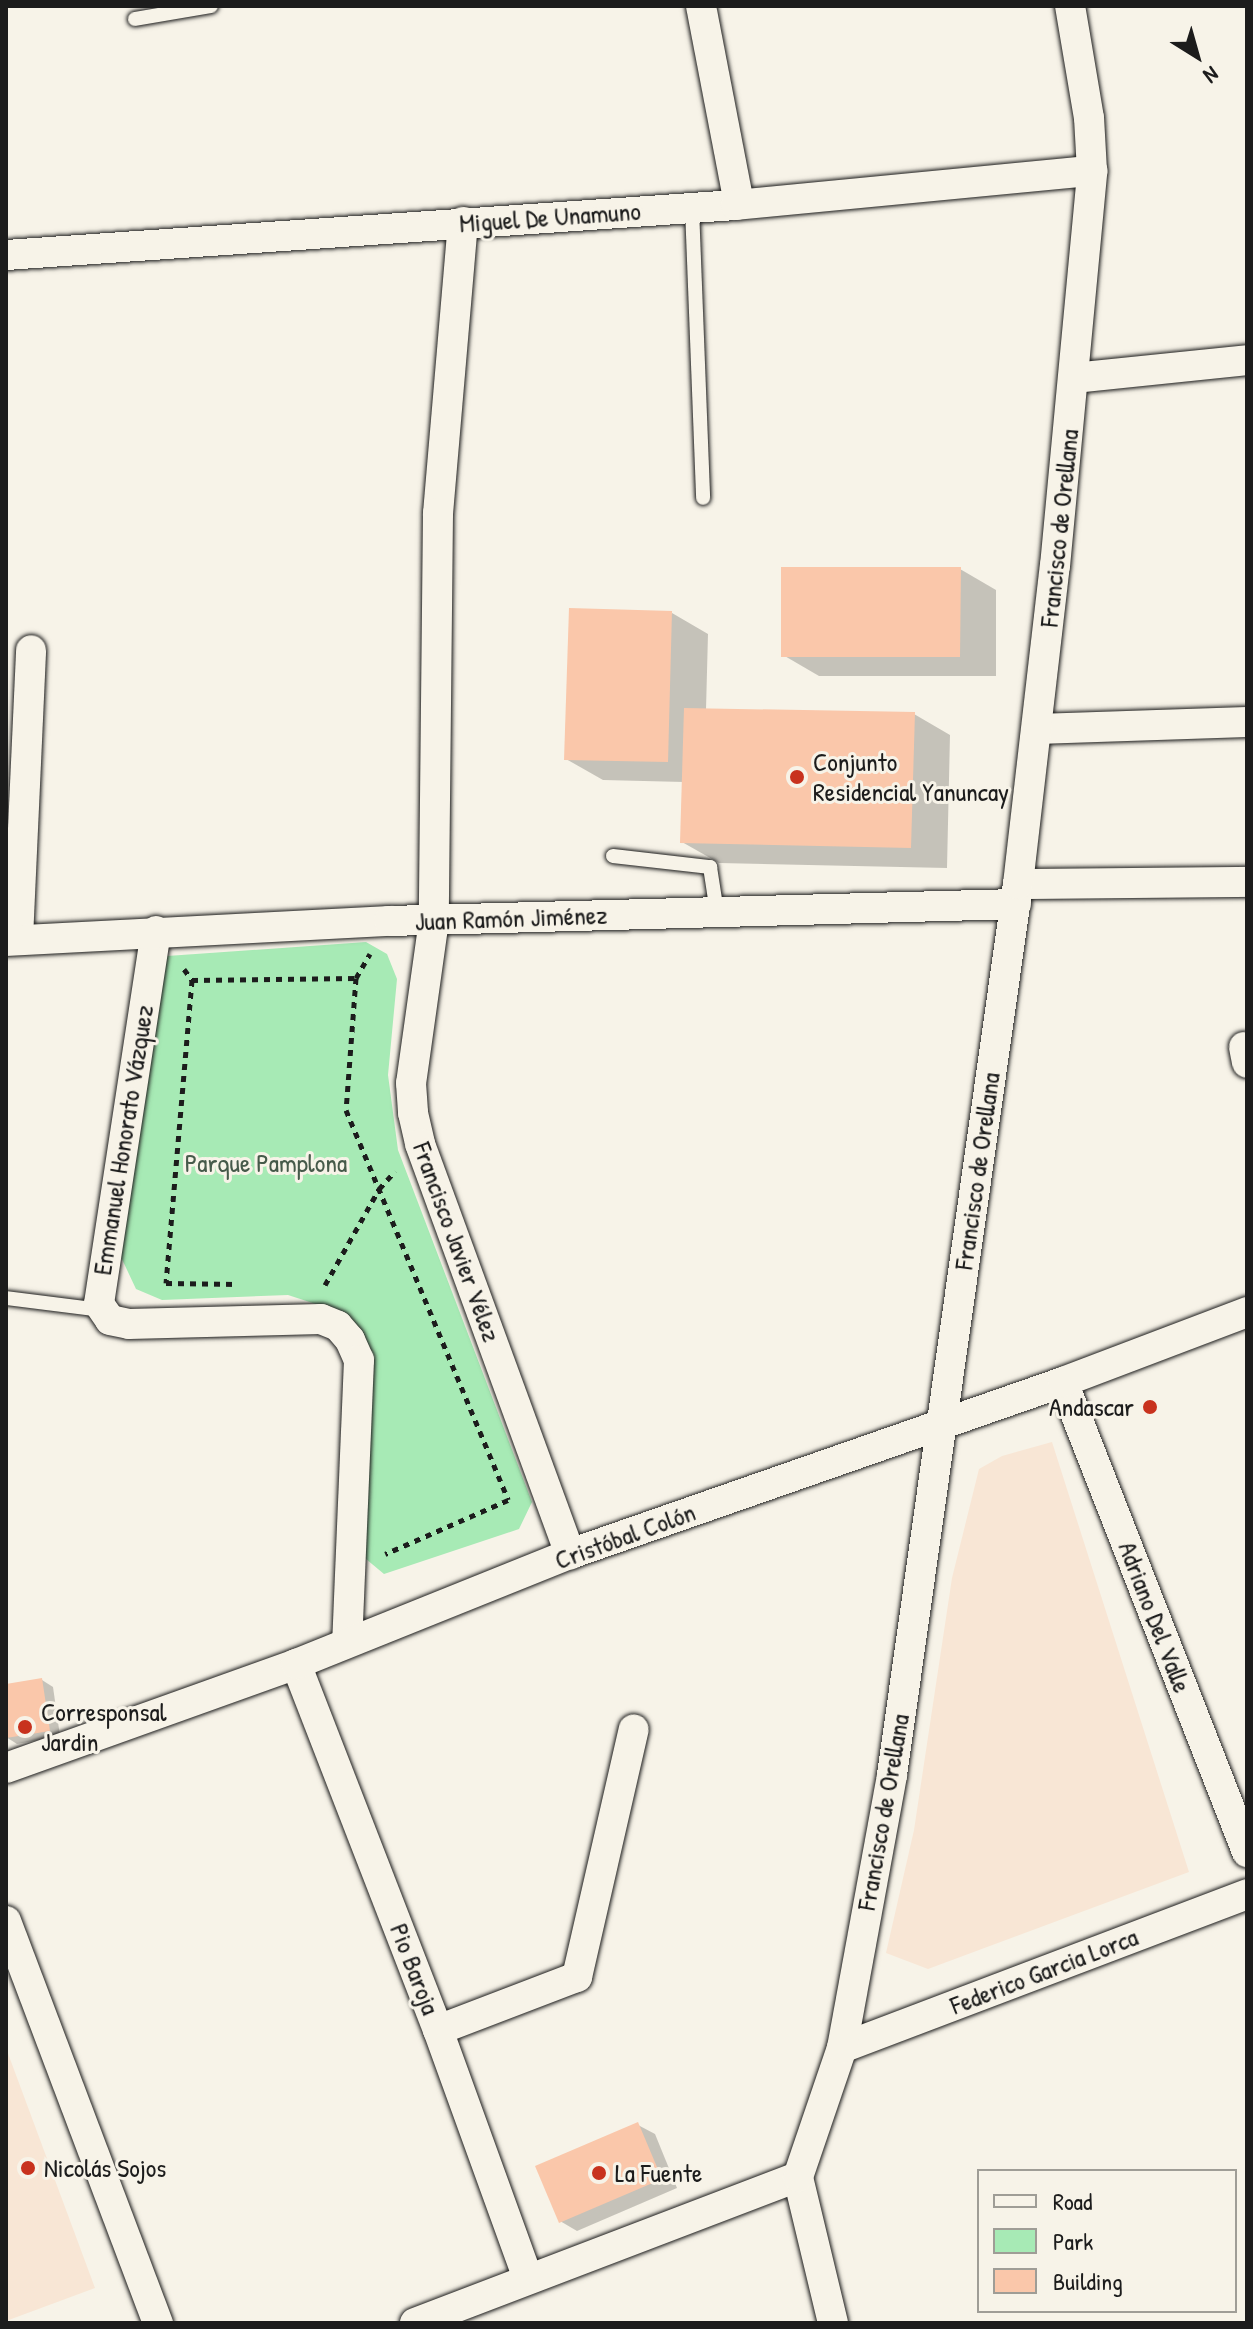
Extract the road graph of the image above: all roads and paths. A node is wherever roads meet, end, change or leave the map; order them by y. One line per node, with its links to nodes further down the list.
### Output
1 (211, 6): 4 (lane)
2 (701, 6): 6 (street)
3 (1070, 6): 5 (street, Francisco de Orellana)
4 (135, 19)
5 (1092, 171): 6 (street, Miguel De Unamuno); 11 (street, Francisco de Orellana)
6 (739, 203): 7 (street, Miguel De Unamuno)
7 (692, 208): 8 (street, Miguel De Unamuno); 12 (lane)
8 (463, 222): 9 (street, Miguel De Unamuno); 20 (street, Francisco Javier Vélez)
9 (6, 255)
10 (1247, 360): 11 (street)
11 (1074, 378): 15 (street, Francisco de Orellana)
12 (703, 498)
13 (31, 650): 22 (street)
14 (1247, 722): 15 (street)
15 (1037, 729): 18 (street, Francisco de Orellana)
16 (613, 856): 19 (lane)
17 (1247, 882): 18 (street, Juan Ramón Jiménez)
18 (1017, 894): 19 (street, Juan Ramón Jiménez); 34 (street, Francisco de Orellana)
19 (717, 912): 20 (street, Juan Ramón Jiménez)
20 (434, 920): 21 (street, Juan Ramón Jiménez); 23 (street, Francisco Javier Vélez)
21 (156, 931): 22 (street, Juan Ramón Jiménez); 30 (street, Emmanuel Honorato Vázquez)
22 (12, 940)
23 (420, 1144): 24 (path); 36 (street, Francisco Javier Vélez)
24 (379, 1189): 25 (path); 27 (path); 35 (path)
25 (253, 1284)
26 (311, 1285): 27 (path)
27 (326, 1285): 28 (path); 32 (path)
28 (336, 1294)
29 (6, 1298): 30 (lane)
30 (102, 1310): 32 (street, Emmanuel Honorato Vázquez)
31 (1247, 1312): 33 (street, Cristóbal Colón)
32 (300, 1318): 37 (street, Emmanuel Honorato Vázquez)
33 (1063, 1382): 34 (street, Cristóbal Colón); 41 (street, Adriano Del Valle)
34 (941, 1424): 36 (street, Cristóbal Colón); 45 (street, Francisco de Orellana)
35 (385, 1540)
36 (570, 1554): 37 (street, Cristóbal Colón)
37 (347, 1642): 38 (street, Cristóbal Colón)
38 (296, 1664): 40 (street, Cristóbal Colón); 44 (street, Pio Baroja)
39 (634, 1729): 44 (street)
40 (6, 1768)
41 (1247, 1852)
42 (1247, 1894): 45 (street, Federico Garcia Lorca)
43 (6, 1921): 48 (street)
44 (438, 2030): 47 (street, Pio Baroja)
45 (842, 2048): 46 (street, Francisco de Orellana)
46 (798, 2177): 47 (street); 50 (street)
47 (528, 2278): 49 (street)
48 (158, 2323)
49 (415, 2323)
50 (833, 2323)

